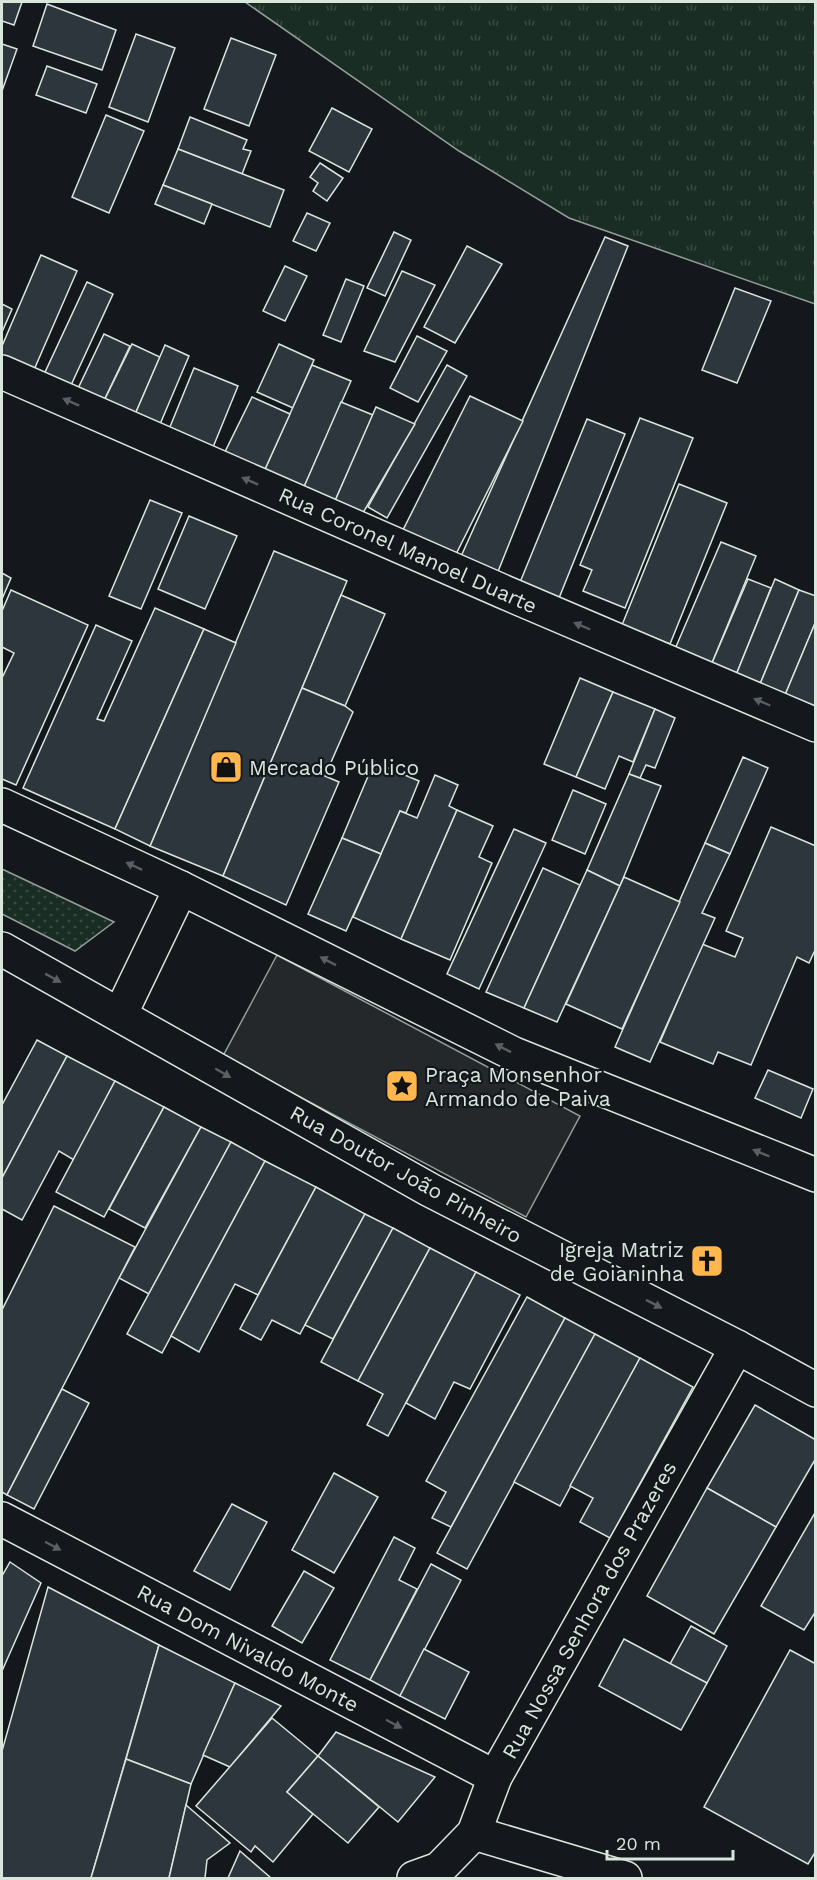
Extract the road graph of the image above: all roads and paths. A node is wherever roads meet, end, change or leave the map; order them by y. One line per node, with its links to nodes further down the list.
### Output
1 (2, 372): 2 (street, Rua Coronel Manoel Duarte, one-way to 1)
2 (816, 725)
3 (2, 804): 4 (street, one-way to 3)
4 (181, 888): 6 (street); 7 (street, one-way to 4)
5 (2, 949): 6 (street, Rua Doutor João Pinheiro, one-way to 6)
6 (120, 1015): 8 (street, Rua Doutor João Pinheiro, one-way to 8)
7 (816, 1174)
8 (737, 1347): 9 (street, Rua Doutor João Pinheiro); 11 (street, Rua Nossa Senhora dos Prazeres)
9 (816, 1390)
10 (2, 1519): 11 (street, Rua Dom Nivaldo Monte, one-way to 11)
11 (495, 1777): 12 (street, Rua Nossa Senhora dos Prazeres)
12 (474, 1833): 13 (street, Rua Nossa Senhora dos Prazeres); 14 (street)
13 (426, 1874)
14 (625, 1878)

